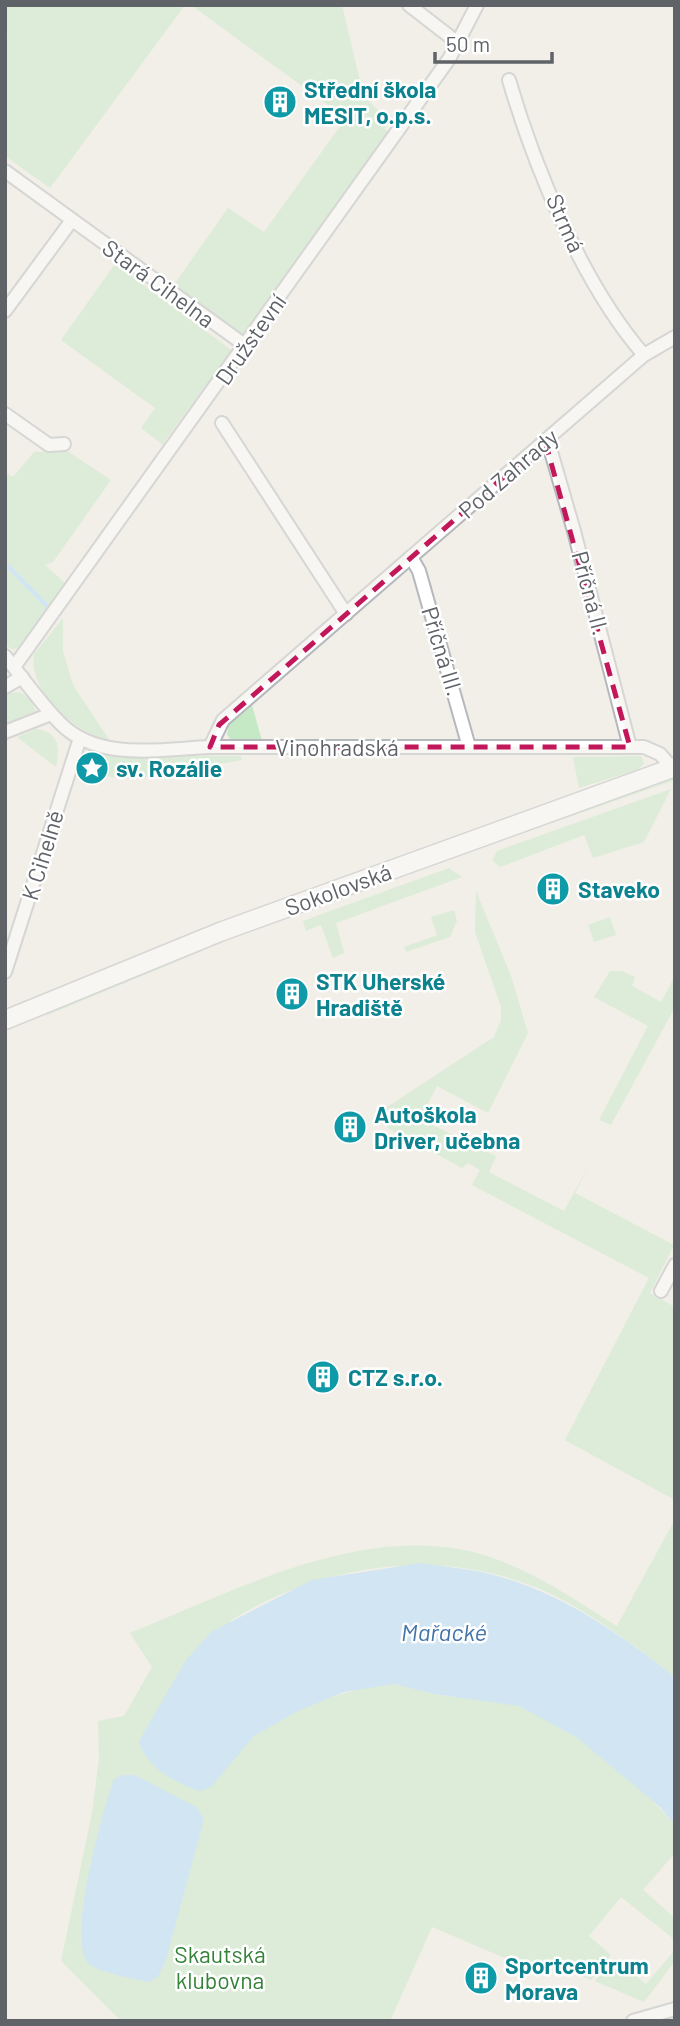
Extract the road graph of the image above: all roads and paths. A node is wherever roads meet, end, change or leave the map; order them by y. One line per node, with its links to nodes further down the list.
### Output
1 (409, 5): 3 (street)
2 (477, 5): 3 (street, Družstevní)
3 (458, 43): 9 (street, Družstevní)
4 (509, 80): 10 (street, Strmá)
5 (5, 171): 6 (street, Stará Cihelna)
6 (72, 220): 7 (street); 9 (street, Stará Cihelna)
7 (5, 312)
8 (675, 337): 10 (street, Pod Zahrady)
9 (246, 346): 18 (street, Družstevní)
10 (644, 355): 13 (street, Pod Zahrady)
11 (5, 414): 14 (street)
12 (222, 423): 16 (street)
13 (545, 441): 15 (street, Pod Zahrady); 23 (street, Příčná II.)
14 (64, 444)
15 (411, 557): 16 (street, Pod Zahrady); 25 (street, Příčná III.)
16 (346, 614): 24 (street, Pod Zahrady)
17 (5, 656): 18 (street, Vinohradská)
18 (18, 672): 19 (street); 20 (street, Vinohradská)
19 (5, 687)
20 (51, 714): 21 (street); 22 (street, Vinohradská)
21 (5, 732)
22 (80, 738): 24 (street, Vinohradská); 27 (street, K Cihelně)
23 (630, 741): 25 (street, Vinohradská); 26 (street, Vinohradská)
24 (210, 747): 25 (street, Vinohradská)
25 (469, 747)
26 (674, 768): 28 (main road, Sokolovská)
27 (5, 972)
28 (5, 1020)
29 (675, 1265): 30 (street)
30 (661, 1291)
31 (675, 2009): 32 (street)
32 (633, 2021)

